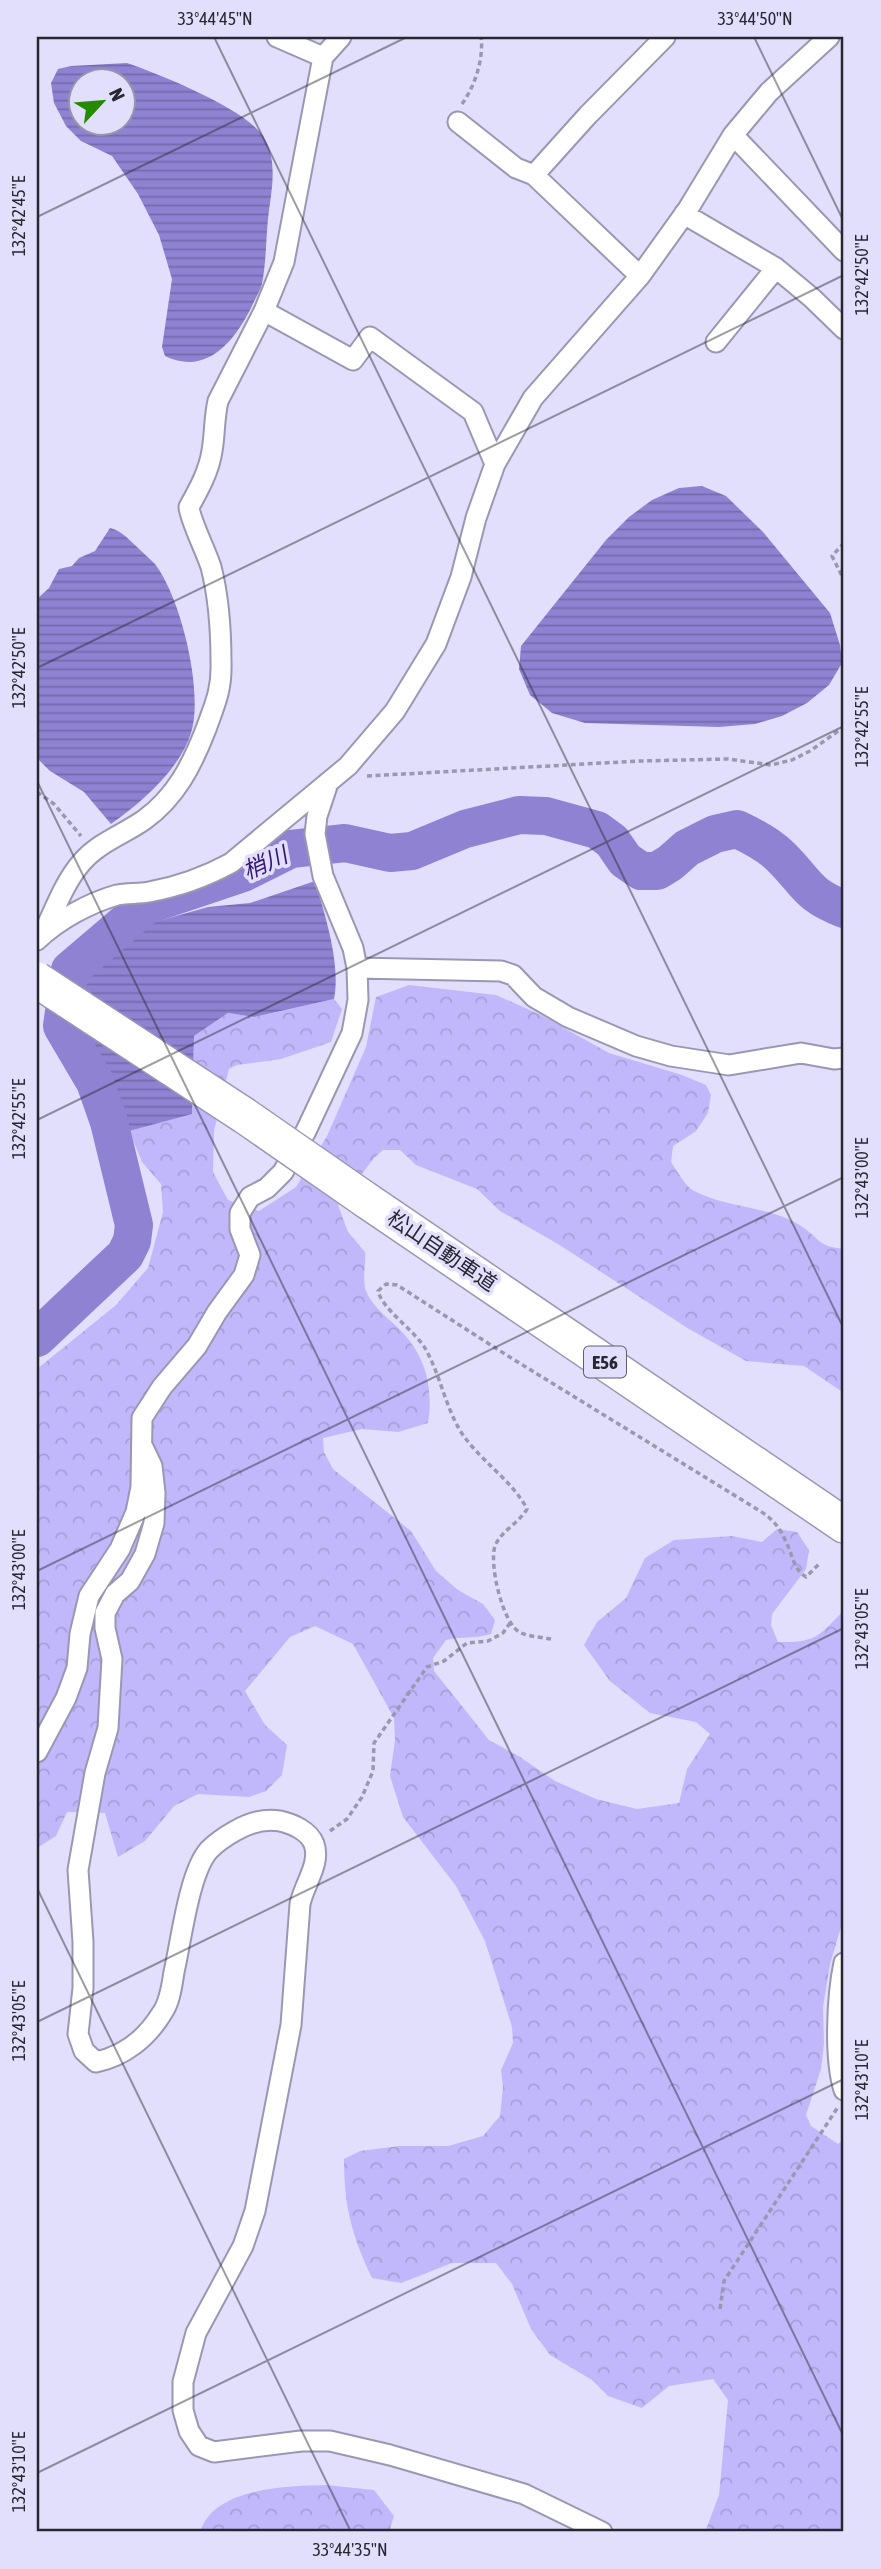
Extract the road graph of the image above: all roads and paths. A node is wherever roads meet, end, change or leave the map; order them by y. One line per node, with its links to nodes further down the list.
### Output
1 (277, 37): 6 (street)
2 (341, 37): 6 (street)
3 (481, 37): 7 (path)
4 (665, 37): 9 (street)
5 (828, 37): 8 (street)
6 (323, 57): 14 (street)
7 (458, 122): 9 (street)
8 (733, 135): 10 (street); 11 (street)
9 (534, 175): 13 (street)
10 (684, 214): 12 (street); 13 (street)
11 (844, 251)
12 (776, 268): 15 (street); 16 (street)
13 (640, 276): 17 (street)
14 (264, 311): 17 (street); 23 (street)
15 (844, 329)
16 (716, 342)
17 (495, 464): 21 (street)
18 (844, 543): 19 (path)
19 (844, 580)
20 (844, 727): 21 (path)
21 (332, 781): 24 (street); 25 (street)
22 (37, 792): 23 (path)
23 (93, 851): 24 (street)
24 (40, 936)
25 (357, 968): 27 (street); 28 (street)
26 (37, 980): 29 (highway, 松山自動車道 / E56, bridge)
27 (844, 1058)
28 (142, 1445): 33 (street); 34 (street)
29 (844, 1525)
30 (819, 1564): 31 (path)
31 (510, 1623): 32 (path); 34 (path)
32 (551, 1639)
33 (37, 1752)
34 (313, 1840): 38 (street)
35 (844, 1963): 36 (street)
36 (842, 2098): 37 (path)
37 (720, 2308)
38 (602, 2532)

